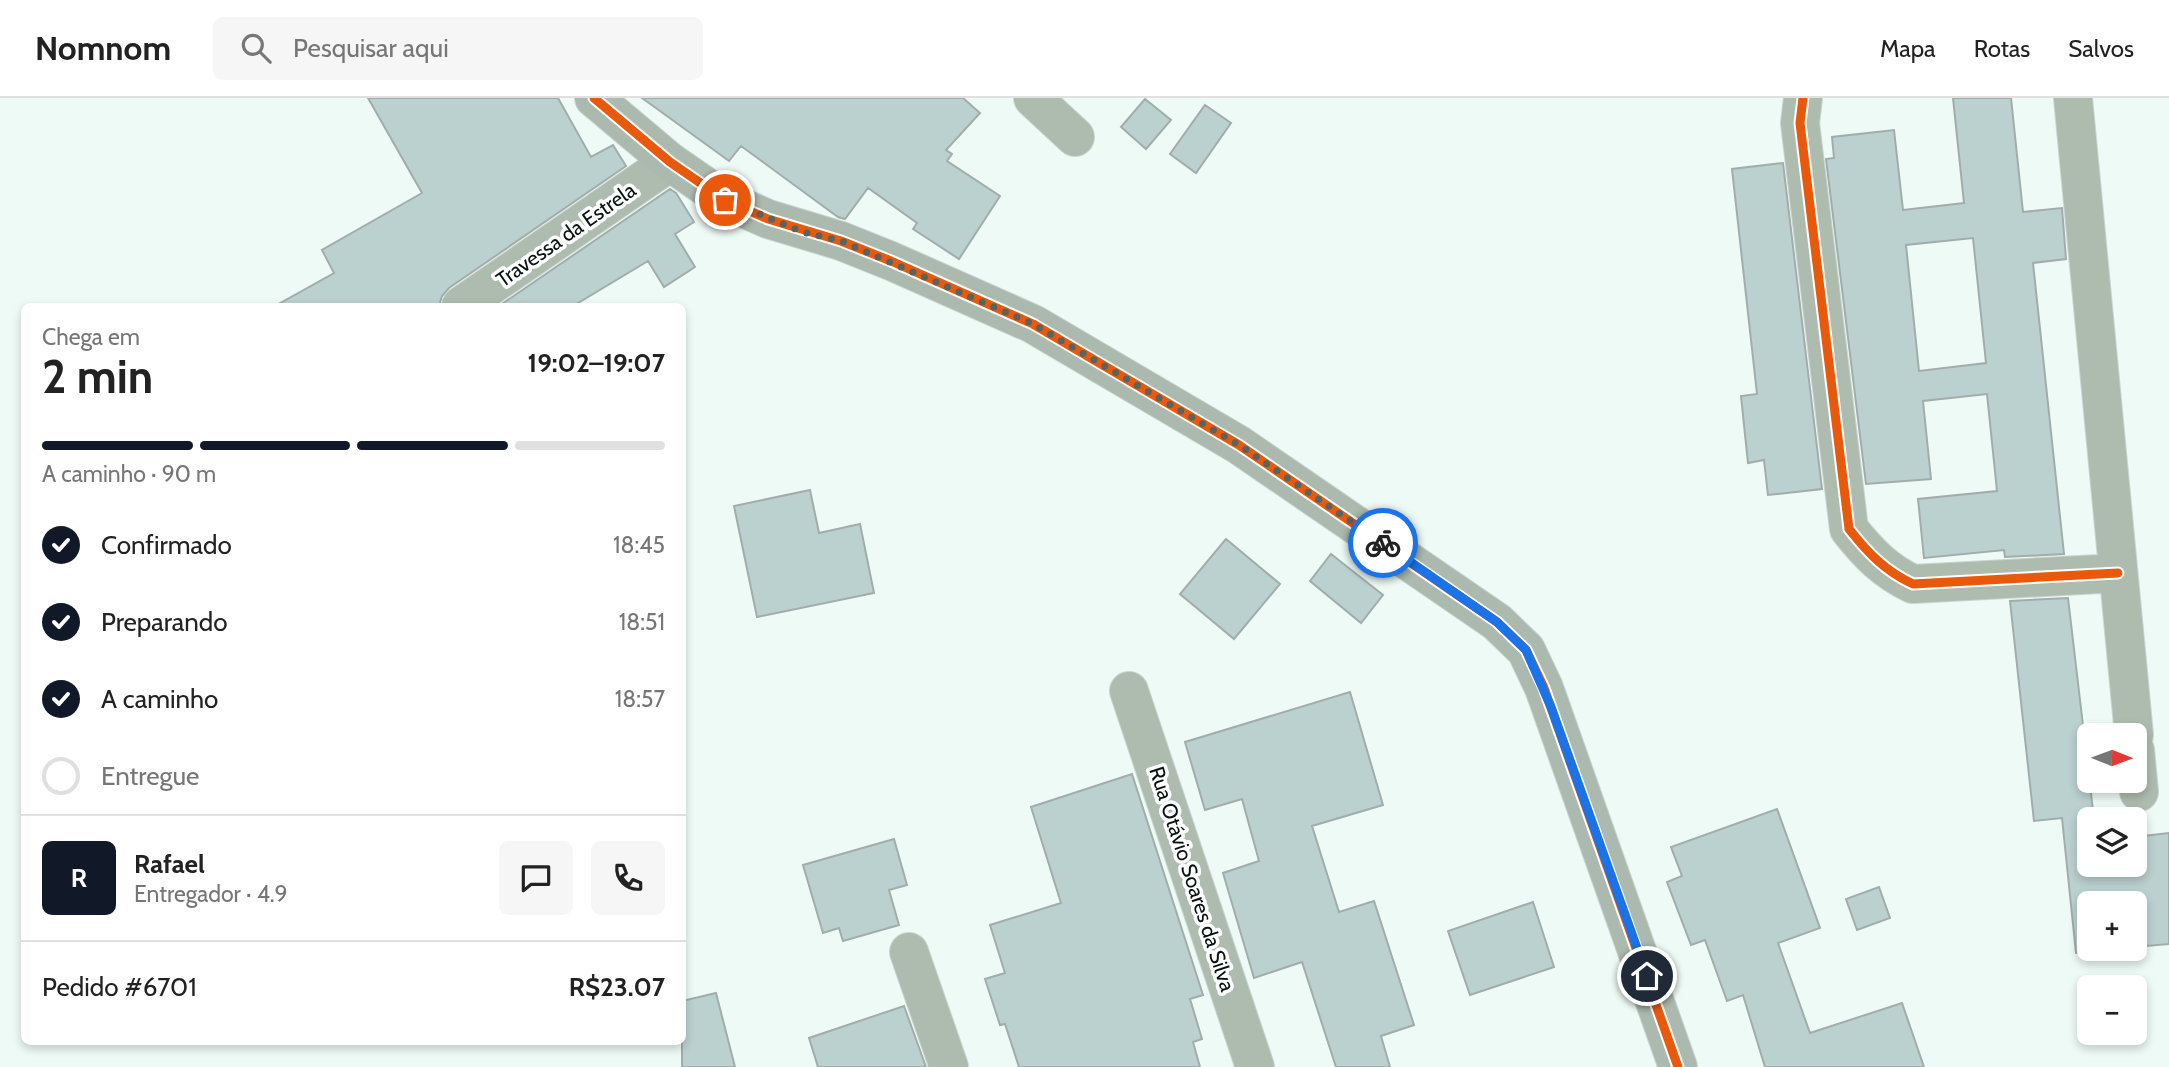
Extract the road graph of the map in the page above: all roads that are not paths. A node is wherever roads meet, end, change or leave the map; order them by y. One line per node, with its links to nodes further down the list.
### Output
1 (594, 98): 6 (street)
2 (1032, 98): 5 (street)
3 (1803, 98): 8 (street)
4 (2073, 98): 8 (street)
5 (1075, 137)
6 (670, 162): 7 (street, Travessa da Estrela); 14 (street)
7 (465, 303)
8 (2118, 573): 10 (street)
9 (1129, 691): 13 (street, Rua Otávio Soares da Silva)
10 (2133, 723)
11 (909, 952): 12 (street)
12 (948, 1067)
13 (1255, 1067)
14 (1678, 1067)

